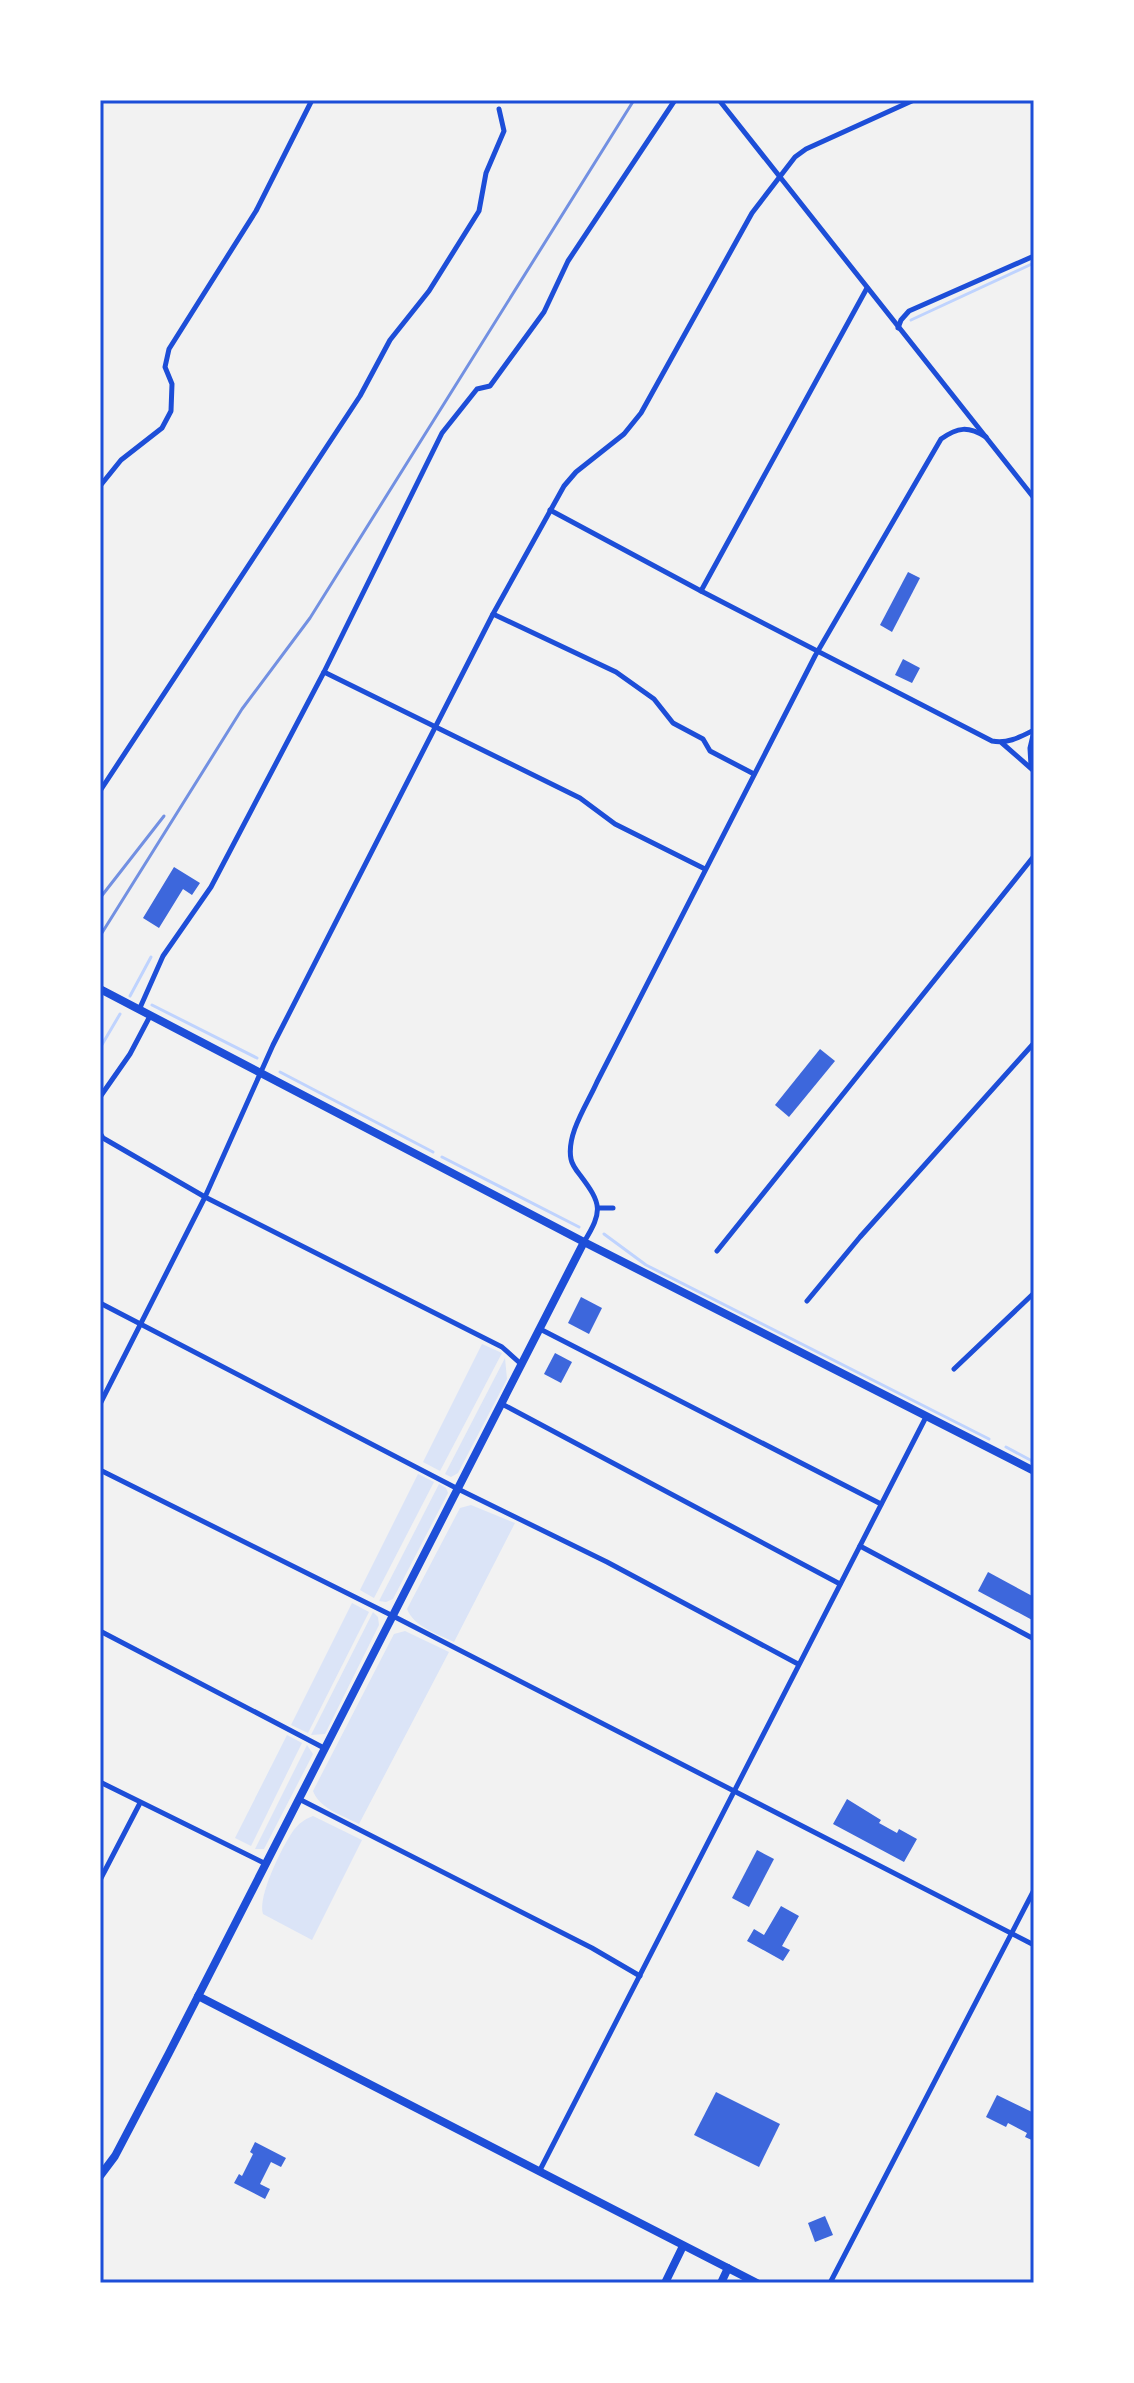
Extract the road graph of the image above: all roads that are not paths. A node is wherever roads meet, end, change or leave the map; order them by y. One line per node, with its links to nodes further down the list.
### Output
1 (312, 100): 11 (street)
2 (675, 100): 17 (street)
3 (719, 100): 6 (street)
4 (914, 100): 6 (street)
5 (499, 109): 23 (street)
6 (778, 177): 8 (street); 13 (street)
7 (1034, 256): 9 (street)
8 (867, 288): 9 (street); 14 (street)
9 (898, 328): 10 (street)
10 (986, 437): 12 (street); 16 (street)
11 (100, 486)
12 (1034, 498)
13 (550, 510): 14 (street); 15 (street)
14 (701, 591): 16 (street)
15 (493, 614): 18 (street); 22 (street)
16 (818, 651): 20 (street); 22 (street)
17 (324, 672): 18 (street); 27 (street)
18 (437, 726): 25 (street); 30 (street)
19 (1034, 730): 20 (street); 21 (street)
20 (1001, 742): 21 (street)
21 (1032, 769)
22 (754, 774): 25 (street)
23 (100, 791)
24 (1034, 856): 37 (street)
25 (705, 869): 34 (street)
26 (100, 989): 27 (main road)
27 (139, 1010): 28 (main road)
28 (150, 1016): 30 (main road); 31 (street)
29 (1034, 1043): 39 (street)
30 (261, 1073): 33 (street); 36 (main road)
31 (100, 1097)
32 (100, 1133): 33 (street)
33 (205, 1197): 41 (street); 43 (street)
34 (598, 1208): 35 (street); 36 (street)
35 (613, 1208)
36 (584, 1242): 42 (main road); 47 (main road)
37 (717, 1251)
38 (1034, 1293): 44 (street)
39 (807, 1301)
40 (100, 1303): 41 (street)
41 (140, 1323): 45 (street); 50 (street)
42 (540, 1329): 43 (main road); 51 (street)
43 (522, 1364): 46 (main road)
44 (954, 1369)
45 (100, 1404)
46 (502, 1404): 50 (main road); 53 (street)
47 (926, 1417): 49 (main road); 51 (street)
48 (100, 1470): 54 (street)
49 (1034, 1471)
50 (458, 1489): 54 (main road); 57 (street)
51 (881, 1504): 52 (street)
52 (860, 1546): 53 (street); 56 (street)
53 (840, 1584): 57 (street)
54 (393, 1616): 58 (main road); 60 (street)
55 (100, 1631): 58 (street)
56 (1034, 1639)
57 (798, 1664): 60 (street)
58 (325, 1748): 61 (main road)
59 (100, 1782): 62 (street)
60 (734, 1790): 66 (street); 68 (street)
61 (299, 1799): 63 (main road); 68 (street)
62 (140, 1803): 63 (street); 64 (street)
63 (266, 1864): 69 (main road)
64 (100, 1880)
65 (1034, 1890): 66 (street)
66 (1012, 1934): 67 (street); 77 (street)
67 (1034, 1945)
68 (640, 1976): 70 (street)
69 (198, 1996): 70 (main road); 71 (main road)
70 (539, 2172): 72 (main road)
71 (100, 2176)
72 (683, 2246): 73 (main road); 74 (main road)
73 (728, 2268): 75 (main road); 76 (main road)
74 (665, 2283)
75 (721, 2283)
76 (757, 2283)
77 (830, 2283)

